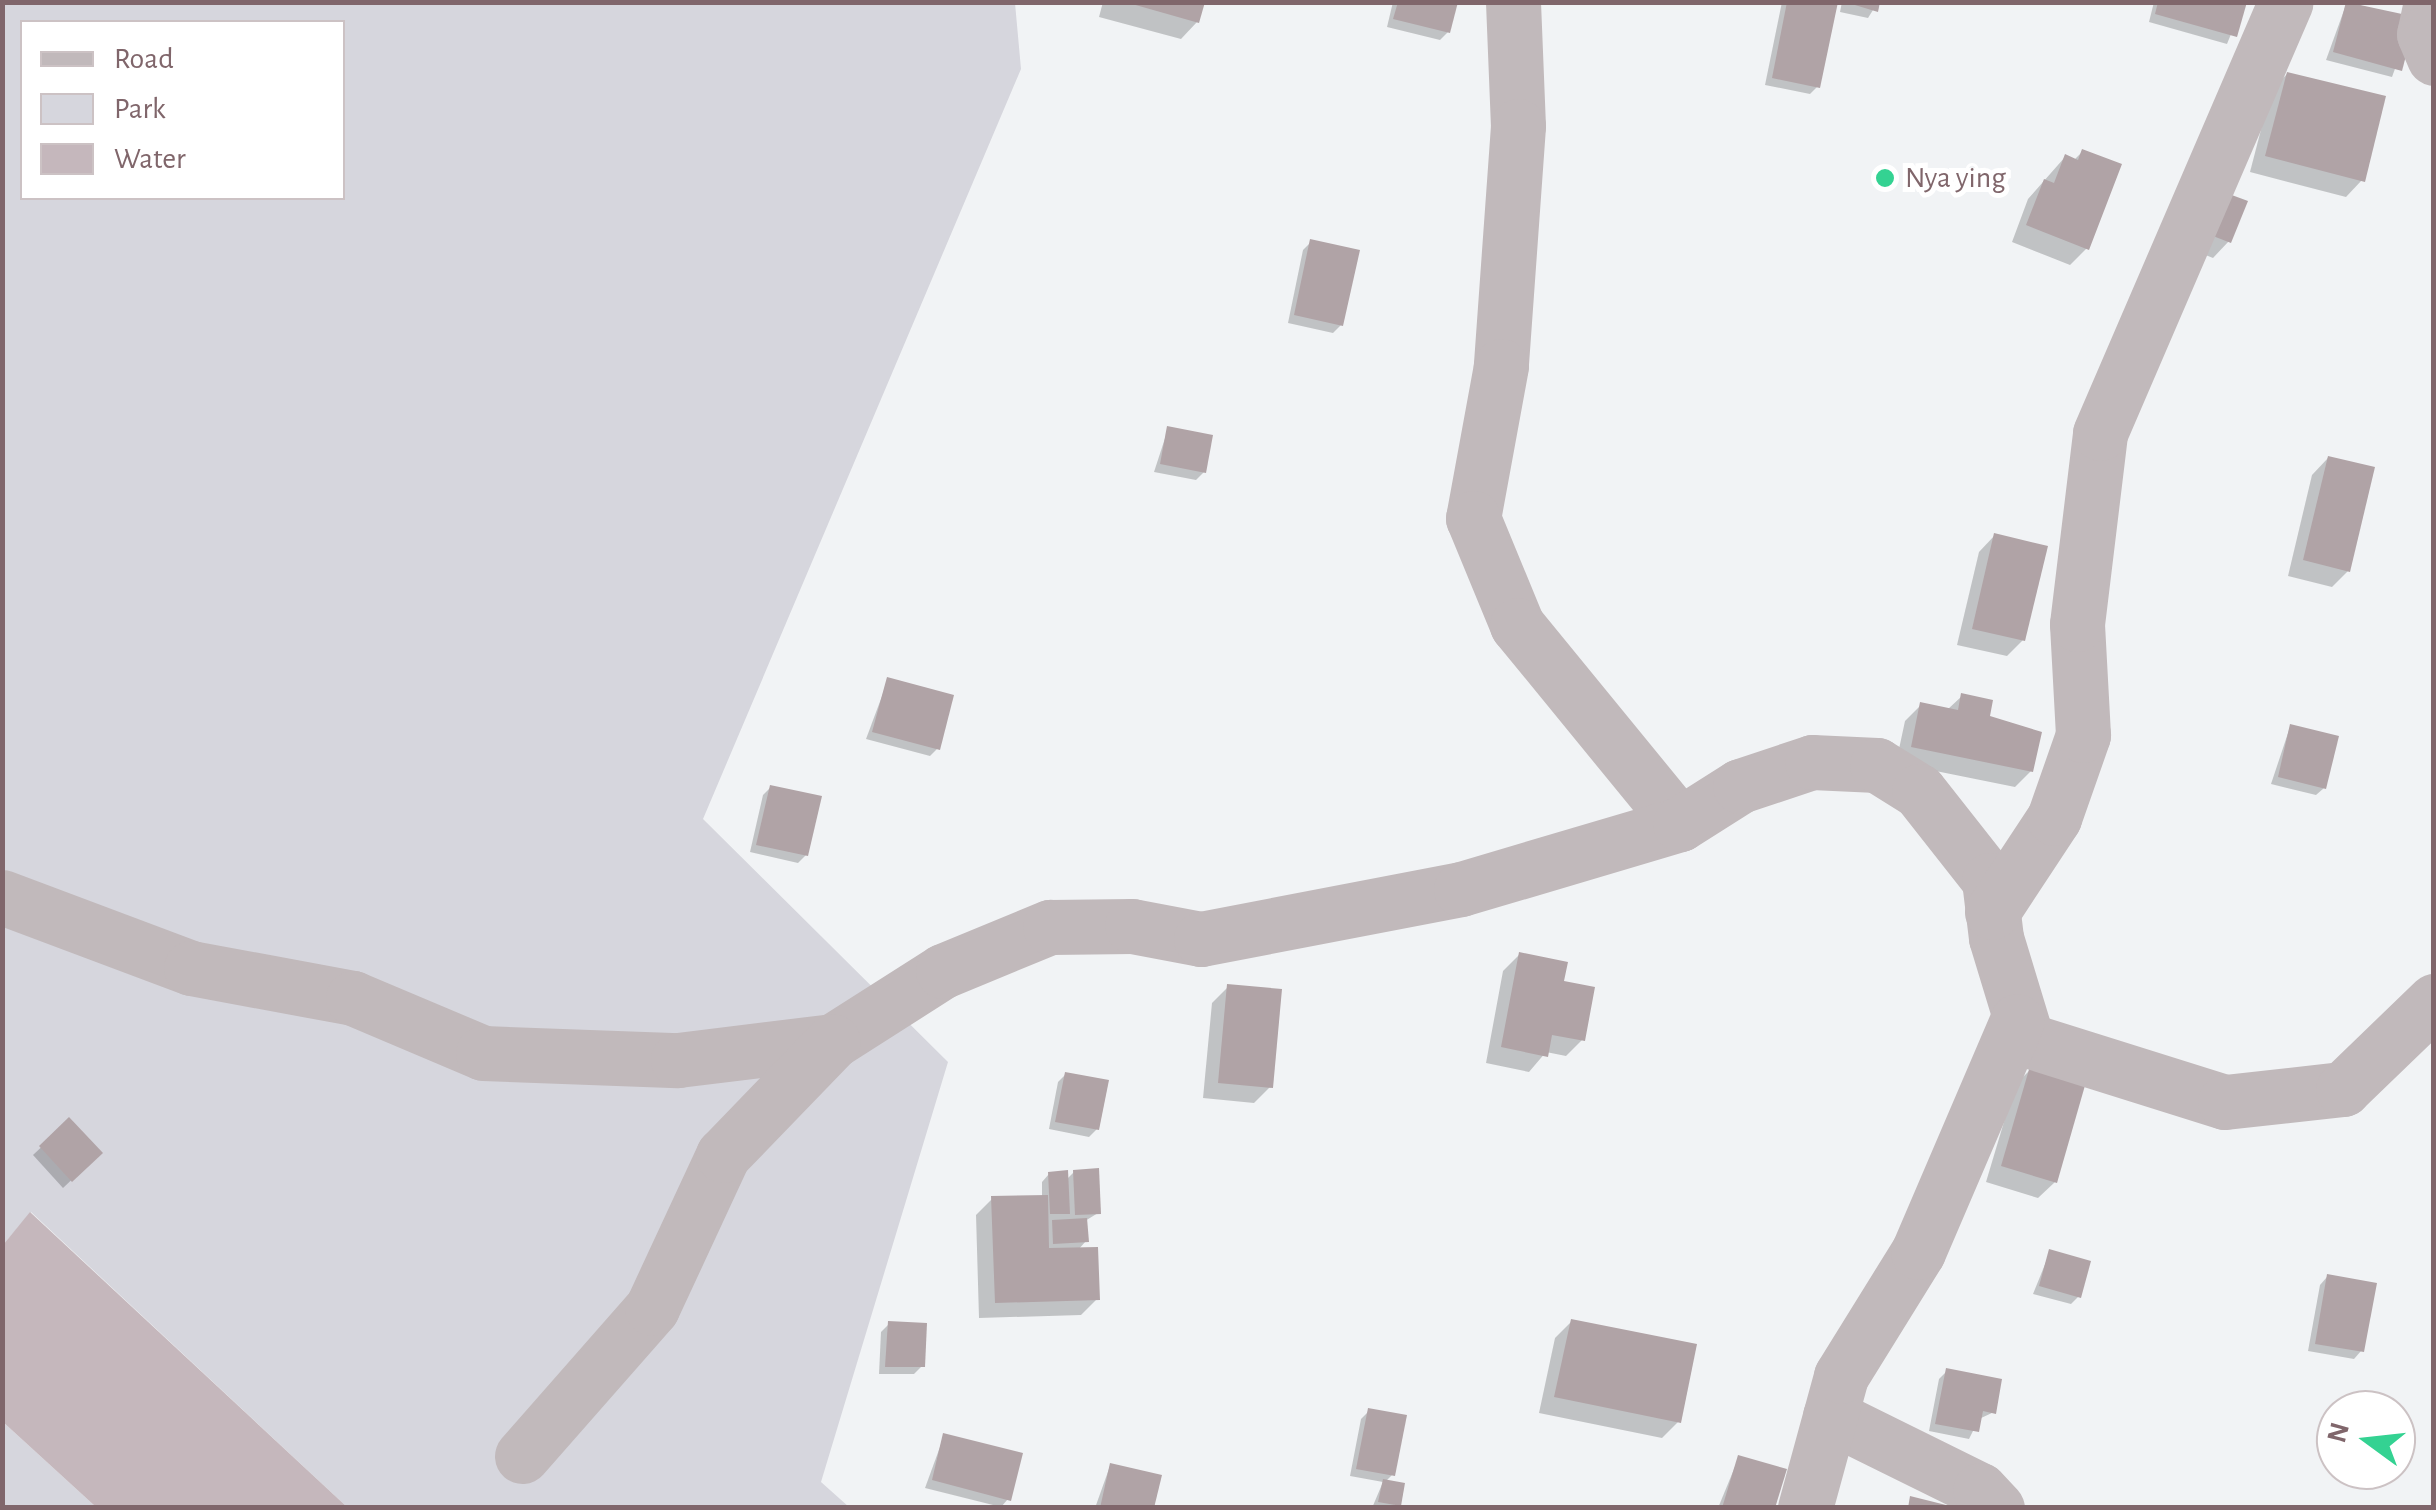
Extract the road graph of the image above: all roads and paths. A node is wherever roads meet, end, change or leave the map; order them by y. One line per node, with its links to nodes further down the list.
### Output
1 (1513, 2): 5 (street)
2 (2286, 2): 7 (street)
3 (2432, 2): 4 (street)
4 (2434, 58)
5 (1680, 824): 7 (street); 10 (street)
6 (2, 898): 10 (street)
7 (1992, 912): 9 (street)
8 (2434, 1001): 9 (street)
9 (2017, 1021): 11 (street)
10 (833, 1042): 12 (street)
11 (1830, 1416): 13 (street); 14 (street)
12 (522, 1456)
13 (1804, 1508)
14 (1997, 1508)

